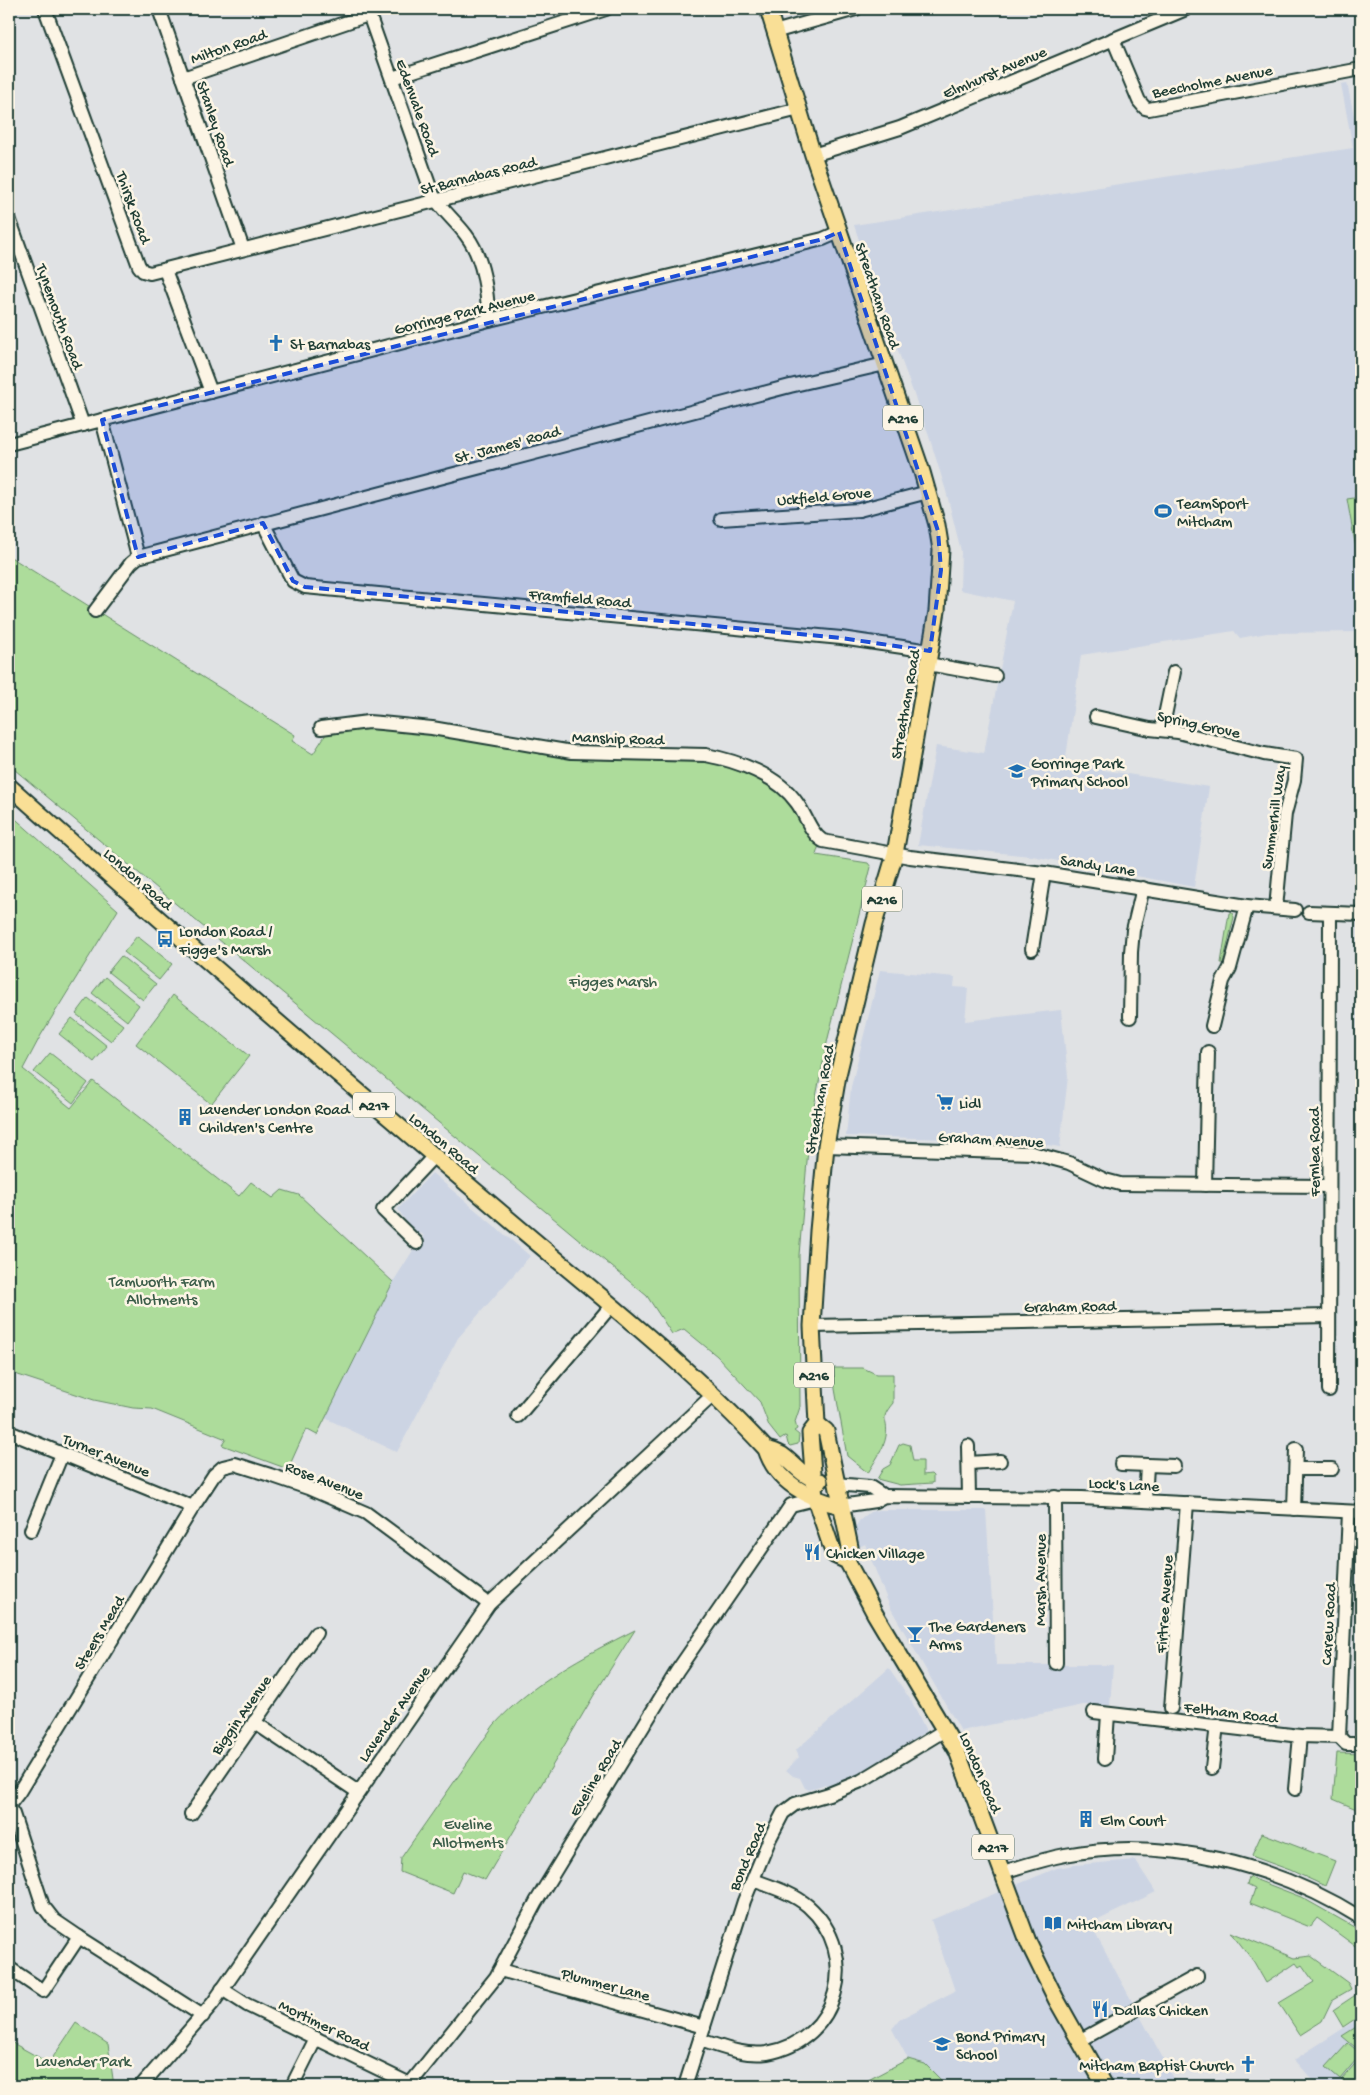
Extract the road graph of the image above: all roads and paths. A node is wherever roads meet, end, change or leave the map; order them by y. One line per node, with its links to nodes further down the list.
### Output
1 (46, 9): 19 (street, Thirsk Road)
2 (159, 9): 11 (street, Stanley Road)
3 (606, 9): 12 (street)
4 (768, 9): 8 (main road, Streatham Road / A216)
5 (856, 9): 8 (street)
6 (1186, 9): 9 (street, Elmhurst Avenue)
7 (367, 12): 11 (street, Milton Road); 12 (street, Edenvale Road)
8 (774, 32): 13 (main road, Streatham Road / A216)
9 (1113, 39): 10 (street, Beecholme Avenue); 14 (street, Elmhurst Avenue)
10 (1361, 69)
11 (183, 78): 18 (street, Stanley Road)
12 (392, 78): 15 (street, Edenvale Road)
13 (799, 109): 14 (main road, Streatham Road / A216); 15 (street, St Barnabas Road)
14 (813, 155): 17 (main road, Streatham Road / A216)
15 (436, 201): 18 (street, St Barnabas Road); 20 (street, Edenvale Road)
16 (9, 218): 24 (street, Tynemouth Road)
17 (838, 232): 20 (street, Gorringe Park Avenue); 21 (main road, Streatham Road / A216)
18 (243, 249): 19 (street, St Barnabas Road)
19 (165, 270): 22 (street)
20 (489, 320): 22 (street, Gorringe Park Avenue)
21 (885, 364): 26 (main road, Streatham Road / A216); 28 (street, St. James' Road)
22 (211, 392): 23 (street, Gorringe Park Avenue)
23 (102, 420): 24 (street, Gorringe Park Avenue); 29 (street)
24 (83, 424): 25 (street, Gorringe Park Avenue)
25 (9, 444)
26 (928, 492): 27 (street, Uckfield Grove); 31 (main road, Streatham Road / A216)
27 (721, 519)
28 (263, 523): 29 (street, St. James' Road); 31 (street, Framfield Road)
29 (138, 557): 30 (street)
30 (95, 611)
31 (929, 658): 33 (street, Framfield Road); 39 (main road, Streatham Road / A216)
32 (1174, 672): 36 (street)
33 (995, 676)
34 (1096, 717): 36 (street, Spring Grove)
35 (321, 728): 39 (street, Manship Road)
36 (1162, 730): 37 (street, Spring Grove)
37 (1296, 759): 43 (street, Summerhill Way)
38 (9, 786): 53 (main road, London Road / A217)
39 (888, 853): 40 (street, Sandy Lane); 52 (main road, Streatham Road / A216)
40 (1044, 872): 41 (street, Sandy Lane); 48 (street)
41 (1143, 888): 42 (street, Sandy Lane); 49 (street)
42 (1247, 906): 43 (street, Sandy Lane); 50 (street)
43 (1276, 908): 44 (street, Sandy Lane)
44 (1295, 910)
45 (1309, 912): 46 (street)
46 (1330, 914): 47 (street); 55 (street, Fernlea Road)
47 (1361, 914)
48 (1032, 949)
49 (1130, 1017)
50 (1212, 1026)
51 (1208, 1052): 54 (street)
52 (826, 1146): 54 (street, Graham Avenue); 59 (main road, Streatham Road / A216)
53 (434, 1156): 56 (street); 57 (main road, London Road / A217)
54 (1205, 1185): 55 (street, Graham Avenue)
55 (1329, 1186): 58 (street, Fernlea Road)
56 (417, 1243)
57 (612, 1306): 61 (main road, London Road / A217); 62 (street)
58 (1329, 1316): 59 (street, Graham Road); 60 (street, Fernlea Road)
59 (812, 1326): 63 (main road, Streatham Road / A216)
60 (1329, 1390)
61 (713, 1395): 66 (main road, London Road / A217); 91 (street, Lavender Avenue)
62 (518, 1416)
63 (817, 1424): 77 (main road, Streatham Road / A216); 78 (main road, Streatham Road / A216)
64 (9, 1432): 68 (street, Turner Avenue)
65 (968, 1446): 70 (street)
66 (766, 1448): 77 (main road, London Road / A217); 82 (main road, London Road / A217)
67 (1296, 1449): 74 (street)
68 (62, 1454): 86 (street, Turner Avenue); 89 (street)
69 (1000, 1461): 70 (street)
70 (969, 1463): 80 (street)
71 (1121, 1464): 72 (street)
72 (1147, 1466): 73 (street); 83 (street)
73 (1174, 1466)
74 (1296, 1469): 75 (street); 87 (street)
75 (1332, 1469)
76 (214, 1475): 86 (street, Steers Mead); 91 (street, Rose Avenue)
77 (813, 1479): 78 (main road); 82 (main road, Streatham Road)
78 (836, 1484): 79 (street, Lock's Lane); 85 (main road, Streatham Road)
79 (884, 1496): 80 (street, Lock's Lane); 85 (street, Lock's Lane)
80 (969, 1497): 81 (street, Lock's Lane)
81 (1055, 1497): 83 (street, Lock's Lane); 93 (street, Marsh Avenue)
82 (815, 1499): 85 (main road); 90 (main road, London Road / A217); 114 (street, Eveline Road)
83 (1146, 1500): 84 (street, Lock's Lane)
84 (1187, 1503): 87 (street, Lock's Lane); 94 (street, Firtree Avenue)
85 (841, 1506): 90 (main road)
86 (193, 1507): 107 (street, Steers Mead)
87 (1294, 1510): 88 (street, Lock's Lane)
88 (1355, 1512): 101 (street, Carew Road)
89 (31, 1530)
90 (846, 1561): 99 (main road, London Road / A217)
91 (489, 1604): 106 (street, Lavender Avenue)
92 (316, 1633): 97 (street, Biggin Avenue)
93 (1056, 1663)
94 (1171, 1708)
95 (1094, 1712): 96 (street, Feltham Road)
96 (1108, 1714): 98 (street, Feltham Road); 103 (street)
97 (254, 1722): 106 (street); 108 (street, Biggin Avenue)
98 (1217, 1725): 100 (street, Feltham Road); 104 (street)
99 (945, 1730): 109 (main road, London Road / A217); 110 (street, Bond Road)
100 (1300, 1736): 101 (street, Feltham Road); 105 (street)
101 (1339, 1737): 102 (street, Feltham Road)
102 (1361, 1744)
103 (1105, 1759)
104 (1212, 1768)
105 (1295, 1789)
106 (358, 1792): 116 (street, Lavender Avenue)
107 (9, 1807): 112 (street, Steers Mead)
108 (191, 1814)
109 (1003, 1872): 111 (street); 121 (main road, London Road / A217)
110 (753, 1880): 118 (street, Bond Road); 120 (street)
111 (1361, 1918)
112 (79, 1937): 113 (street); 117 (street, Steers Mead)
113 (9, 1968)
114 (500, 1970): 118 (street, Plummer Lane); 122 (street, Eveline Road)
115 (1197, 1976): 121 (street)
116 (222, 1990): 117 (street, Lavender Avenue); 119 (street, Mortimer Road)
117 (203, 2016): 123 (street, Lavender Avenue)
118 (704, 2027): 120 (street, Bond Road)
119 (316, 2038): 122 (street, Mortimer Road); 124 (street)
120 (700, 2040): 125 (street, Bond Road)
121 (1079, 2041): 126 (main road, London Road / A217)
122 (412, 2085)
123 (142, 2086)
124 (292, 2086)
125 (685, 2086)
126 (1105, 2086)

